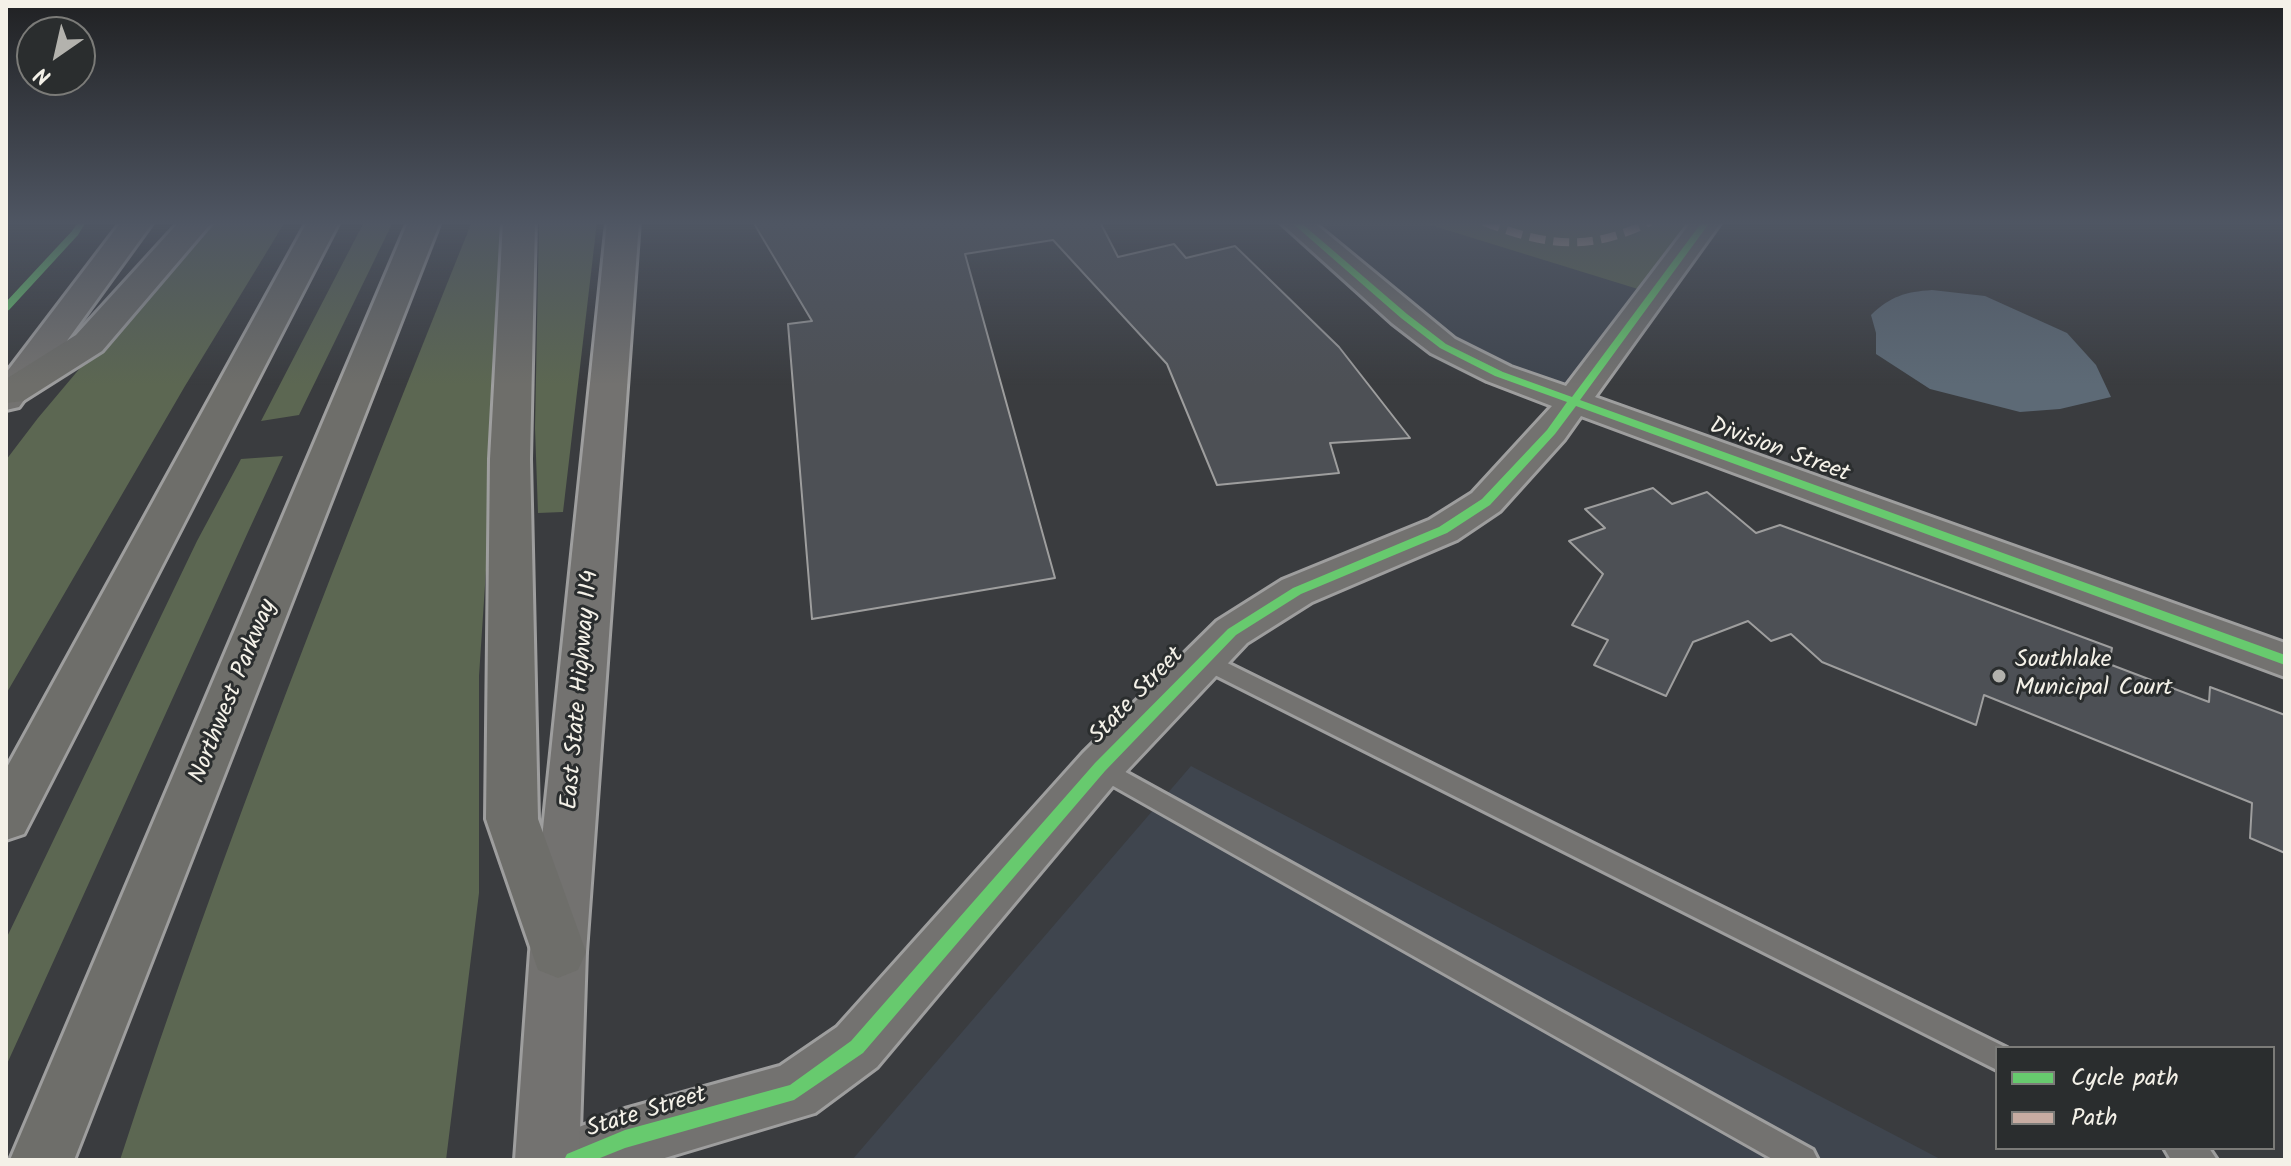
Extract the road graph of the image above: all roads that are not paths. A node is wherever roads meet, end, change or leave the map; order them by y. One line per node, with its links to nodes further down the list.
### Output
1 (97, 276): 9 (main road)
2 (148, 276): 9 (highway)
3 (294, 276): 14 (highway)
4 (402, 276): 18 (highway, Northwest Parkway)
5 (517, 276): 15 (highway)
6 (618, 276): 15 (main road, East State Highway 114)
7 (1360, 276): 10 (street, Division Street)
8 (1666, 276): 10 (street, State Street)
9 (8, 396)
10 (1574, 401): 11 (street, State Street); 12 (street, Division Street)
11 (1205, 660): 13 (street, State Street); 16 (lane)
12 (2285, 660)
13 (1100, 767): 20 (street, State Street); 21 (lane)
14 (6, 818)
15 (558, 952): 19 (main road, East State Highway 114)
16 (1995, 1056)
17 (2182, 1150): 22 (lane)
18 (42, 1160)
19 (547, 1160)
20 (573, 1160)
21 (1803, 1160)
22 (2202, 1160)

